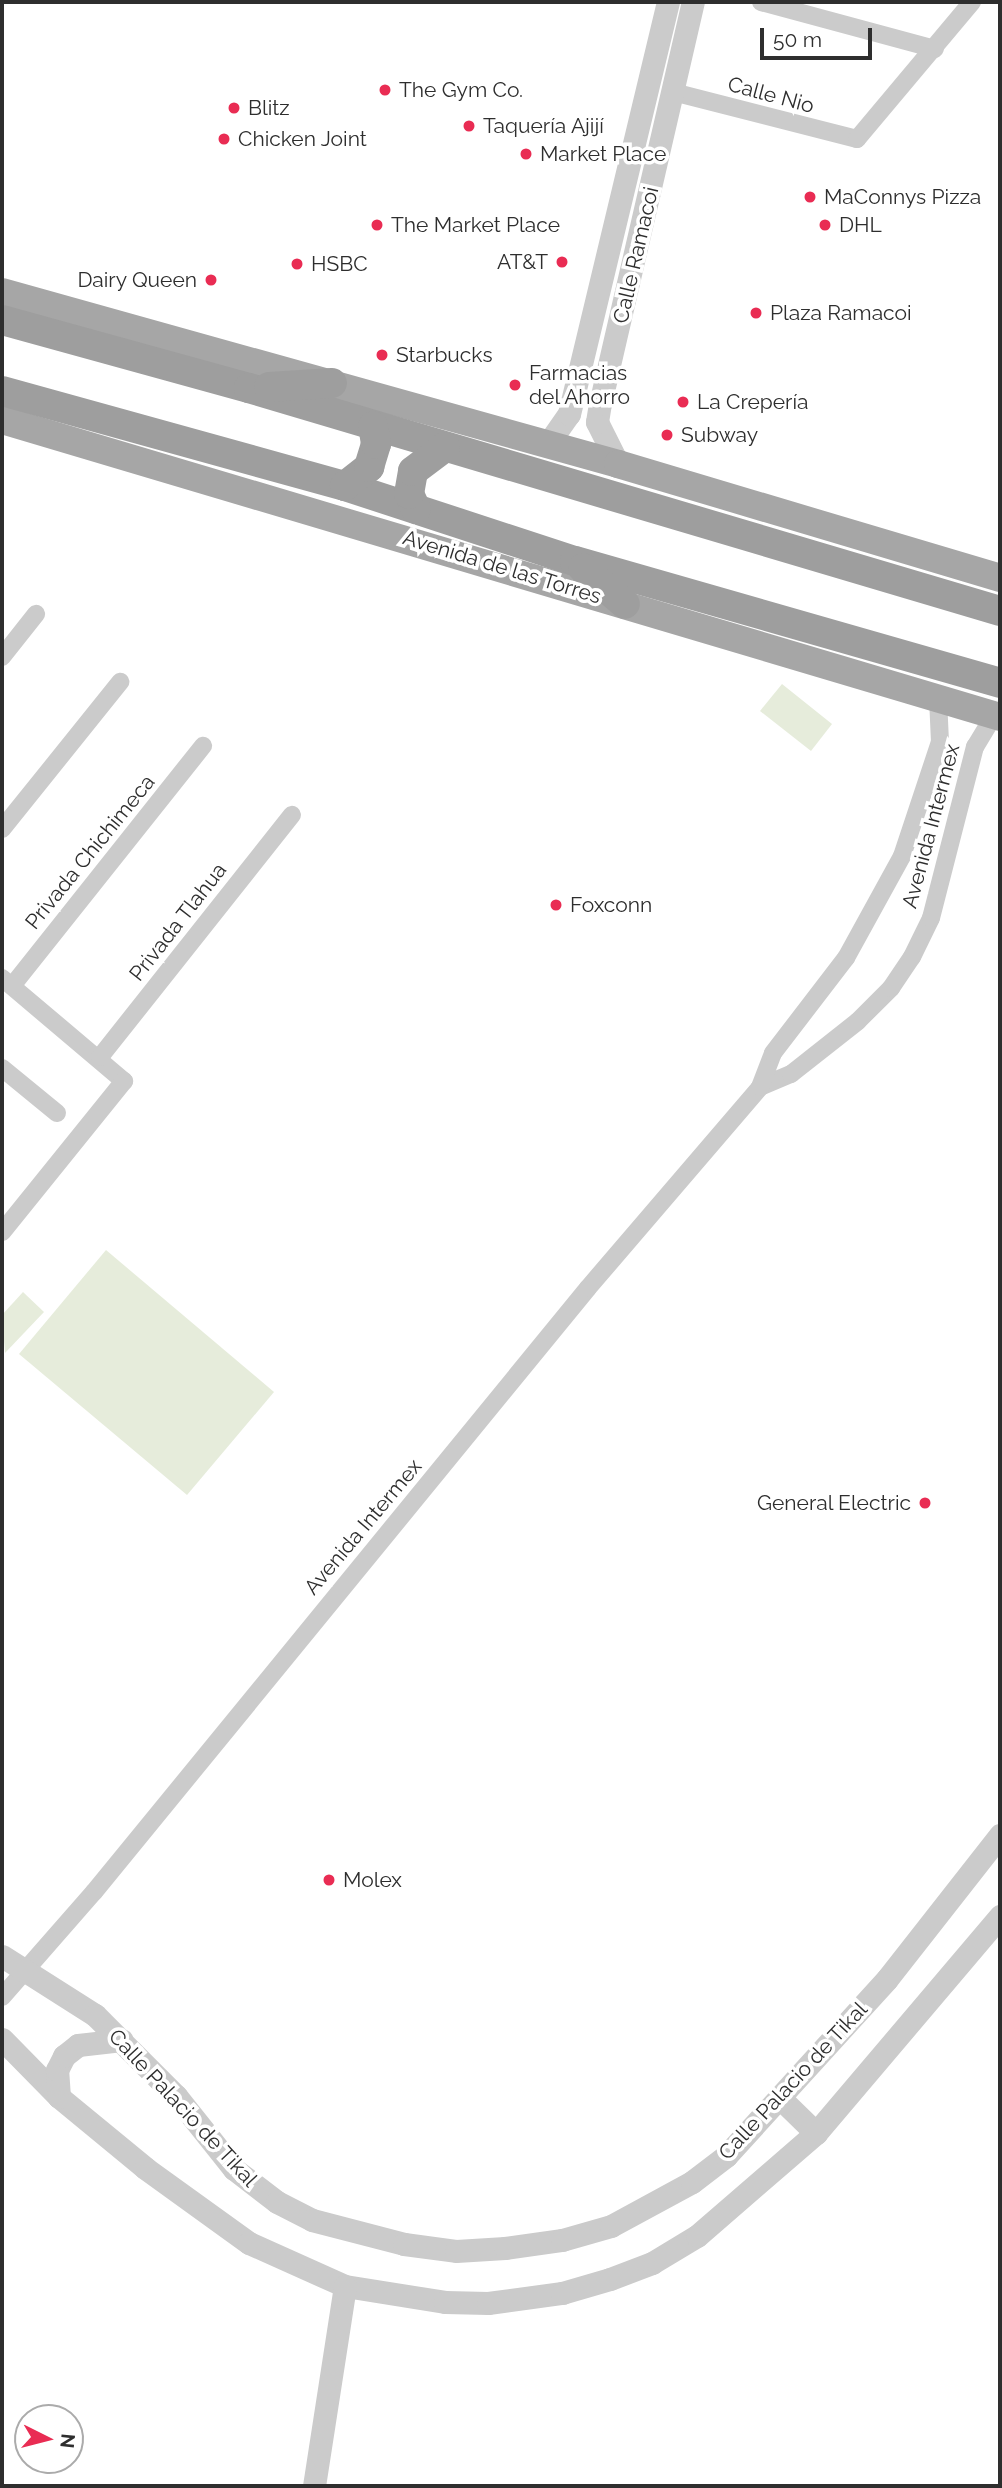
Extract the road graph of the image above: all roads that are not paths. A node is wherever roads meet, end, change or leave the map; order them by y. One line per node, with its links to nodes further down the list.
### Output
1 (668, 2): 14 (street, Calle Ramacoi)
2 (693, 2): 6 (street, Calle Ramacoi)
3 (761, 2): 5 (street)
4 (972, 2): 5 (street)
5 (935, 49): 6 (street, Calle Nio)
6 (673, 92): 16 (street, Calle Ramacoi)
7 (2, 292): 11 (main road)
8 (2, 312): 10 (highway)
9 (2, 320): 10 (highway)
10 (43, 330): 12 (highway)
11 (332, 383): 12 (highway); 18 (main road)
12 (249, 388): 17 (highway)
13 (2, 391): 21 (highway, Avenida de las Torres)
14 (569, 414): 16 (street); 18 (street, Calle Ramacoi)
15 (2, 420): 25 (main road, Avenida de las Torres)
16 (597, 422): 20 (street)
17 (373, 426): 19 (highway); 21 (highway)
18 (547, 445): 20 (main road)
19 (446, 447): 22 (highway); 26 (highway)
20 (618, 464): 24 (main road)
21 (345, 486): 22 (highway, Avenida de las Torres)
22 (416, 509): 23 (highway, Avenida de las Torres)
23 (575, 561): 25 (highway); 30 (highway, Avenida de las Torres)
24 (1000, 579)
25 (625, 604): 31 (main road, Avenida de las Torres)
26 (1000, 611)
27 (36, 614): 28 (street)
28 (2, 657)
29 (120, 682): 35 (street)
30 (1000, 683)
31 (938, 698): 32 (main road, Avenida de las Torres); 39 (street, Avenida Intermex)
32 (997, 716): 39 (street, Avenida Intermex)
33 (203, 746): 36 (street, Privada Chichimeca)
34 (292, 815): 37 (street, Privada Tlahua)
35 (2, 829)
36 (7, 982): 37 (street)
37 (100, 1057): 41 (street)
38 (2, 1068): 40 (street)
39 (760, 1087): 45 (street, Avenida Intermex)
40 (57, 1113)
41 (2, 1233)
42 (1000, 1835): 50 (street, Calle Palacio de Tikal)
43 (1000, 1916): 51 (street)
44 (2, 1956): 45 (street, Calle Palacio de Tikal)
45 (27, 1969): 46 (street, Avenida Intermex); 48 (street, Calle Palacio de Tikal)
46 (2, 1997)
47 (2, 2039): 49 (street)
48 (122, 2040): 49 (street); 50 (street, Calle Palacio de Tikal)
49 (59, 2097): 52 (street)
50 (781, 2098): 51 (street)
51 (816, 2133): 52 (street)
52 (345, 2286): 53 (street)
53 (314, 2486)

